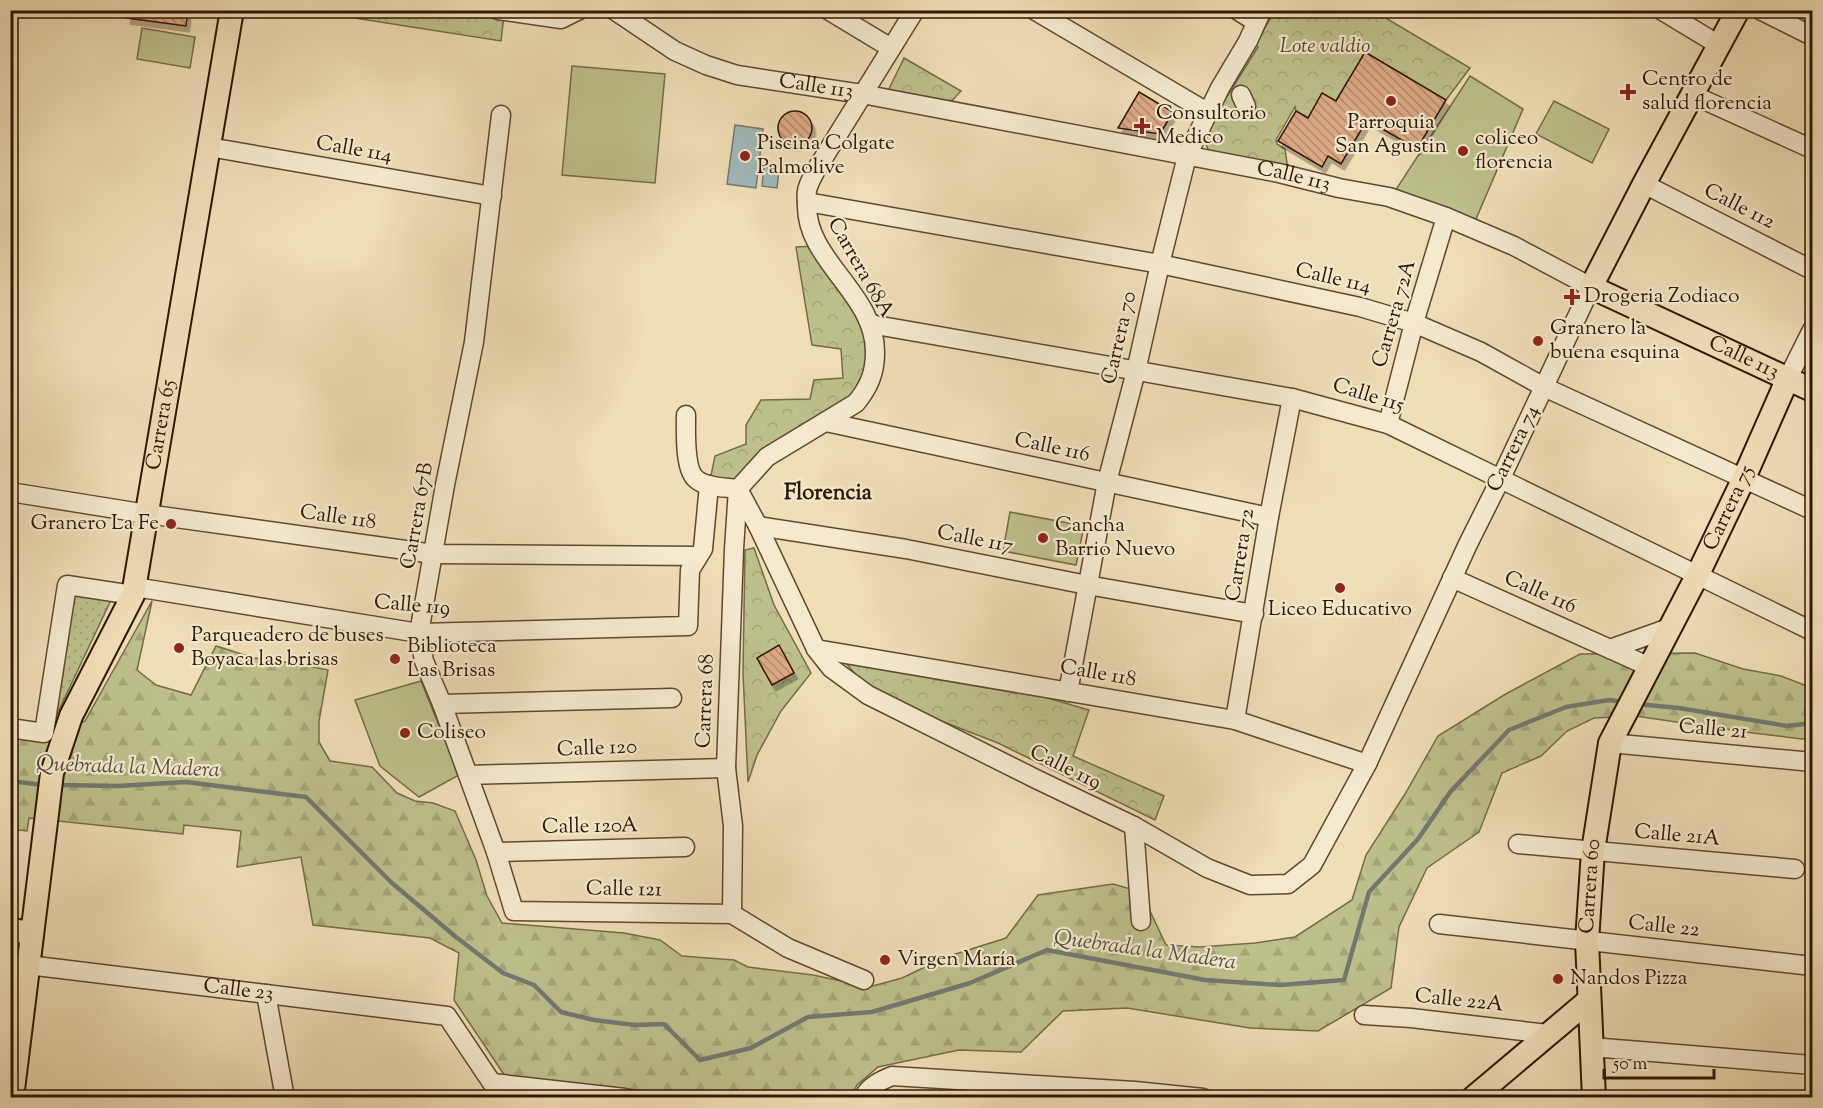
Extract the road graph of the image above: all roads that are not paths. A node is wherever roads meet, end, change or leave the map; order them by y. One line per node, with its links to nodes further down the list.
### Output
1 (232, 10): 20 (main road, Carrera 65)
2 (498, 10): 3 (street)
3 (579, 10)
4 (614, 10): 16 (street, Calle 113)
5 (828, 10): 15 (street)
6 (915, 10): 15 (street, Carrera 68A)
7 (1034, 10): 18 (street)
8 (1237, 10): 12 (street)
9 (1661, 10): 14 (street)
10 (1738, 10): 14 (main road, Carrera 74)
11 (1760, 10): 13 (street)
12 (1259, 16): 18 (street, Carrera 70)
13 (1812, 36)
14 (1719, 45): 17 (main road, Carrera 74)
15 (891, 48): 16 (street, Carrera 68A)
16 (862, 94): 22 (street, Calle 113); 25 (street, Carrera 68A)
17 (1693, 95): 21 (street); 23 (main road, Carrera 74)
18 (1207, 112): 22 (street, Carrera 70)
19 (501, 115): 24 (street, Carrera 67B)
20 (209, 147): 24 (street, Calle 114); 48 (main road, Carrera 65)
21 (1812, 149)
22 (1187, 156): 26 (street, Calle 113); 27 (street, Carrera 70)
23 (1644, 184): 28 (street, Calle 112); 29 (main road, Carrera 74)
24 (492, 196): 51 (street, Carrera 67B)
25 (807, 202): 27 (street, Calle 114); 31 (street, Carrera 68A)
26 (1446, 217): 29 (street, Calle 113); 30 (street, Carrera 72A)
27 (1160, 264): 30 (street, Calle 114); 33 (street, Carrera 70)
28 (1812, 270)
29 (1591, 287): 34 (main road, Calle 113); 35 (street, Carrera 74)
30 (1414, 323): 35 (street, Calle 114); 40 (street, Carrera 72A)
31 (870, 324): 33 (street, Calle 115); 39 (street, Carrera 68A)
32 (1812, 330): 34 (street, Carrera 75)
33 (1136, 371): 37 (street, Calle 115); 44 (street, Carrera 70)
34 (1788, 378): 36 (main road, Calle 113); 42 (main road, Carrera 75)
35 (1544, 387): 41 (street, Carrera 74); 42 (street, Calle 114)
36 (1812, 390)
37 (1292, 398): 40 (street, Calle 115); 49 (street, Carrera 72)
38 (686, 415): 43 (street)
39 (826, 422): 44 (street, Calle 116); 45 (street, Carrera 68A)
40 (1388, 424): 41 (street, Calle 115)
41 (1501, 477): 53 (street, Calle 115); 54 (street, Carrera 74)
42 (1744, 478): 47 (street, Calle 114); 53 (main road, Carrera 75)
43 (702, 482): 45 (street); 52 (street)
44 (1107, 482): 49 (street, Calle 116); 55 (street, Carrera 70)
45 (738, 489): 50 (street); 72 (street, Carrera 68)
46 (10, 492): 48 (street, Calle 118)
47 (1812, 510)
48 (147, 514): 51 (street, Calle 118); 56 (main road, Carrera 65)
49 (1269, 517): 57 (street, Carrera 72)
50 (758, 526): 55 (street, Calle 117); 61 (street)
51 (434, 554): 52 (street, Calle 118); 60 (street, Carrera 67B)
52 (698, 556): 60 (street, Calle 119)
53 (1698, 574): 58 (main road, Carrera 75); 59 (street, Calle 115)
54 (1452, 578): 62 (street, Calle 116); 71 (street, Carrera 74)
55 (1087, 585): 57 (street, Calle 117); 64 (street, Carrera 70)
56 (134, 591): 60 (street, Calle 119); 68 (street, Calle 119); 85 (main road, Carrera 65)
57 (1254, 614): 67 (street, Carrera 72)
58 (1669, 628): 62 (street); 63 (main road, Carrera 75)
59 (1812, 631)
60 (419, 633): 66 (street, Carrera 67B)
61 (816, 649): 64 (street, Calle 118); 74 (street, Calle 119)
62 (1610, 649): 63 (street, Calle 116)
63 (1645, 676): 69 (main road, Carrera 60)
64 (1068, 692): 67 (street, Calle 118)
65 (672, 698): 66 (street)
66 (442, 704): 73 (street, Carrera 67B)
67 (1235, 720): 71 (street, Calle 118)
68 (10, 728)
69 (1610, 743): 70 (street, Calle 21); 77 (main road, Carrera 60)
70 (1812, 762)
71 (1367, 764): 80 (street, Carrera 74)
72 (726, 768): 73 (street, Calle 120); 82 (street, Carrera 68)
73 (468, 775): 78 (street, Carrera 67B)
74 (1134, 826): 80 (street, Calle 119); 83 (street)
75 (1518, 844): 77 (street, Calle 21A)
76 (685, 847): 78 (street, Calle 120A)
77 (1593, 851): 79 (street, Calle 21A); 86 (main road, Carrera 60)
78 (496, 852): 81 (street, Carrera 67B)
79 (1795, 869)
80 (1288, 884)
81 (514, 911): 82 (street, Calle 121)
82 (732, 914): 89 (street)
83 (1141, 921)
84 (1439, 924): 86 (street, Calle 22)
85 (21, 931): 87 (main road, Carrera 65)
86 (1587, 941): 88 (street, Calle 22); 91 (main road, Carrera 60)
87 (28, 965): 90 (street, Calle 23); 98 (main road, Carrera 65)
88 (1812, 966)
89 (864, 980)
90 (266, 994): 96 (street, Calle 23); 99 (street)
91 (1588, 1001): 93 (main road); 94 (main road, Carrera 60)
92 (1364, 1015): 93 (street, Calle 22A)
93 (1548, 1034): 103 (main road)
94 (1591, 1047): 95 (street); 104 (main road, Carrera 60)
95 (1812, 1065)
96 (497, 1090): 100 (street)
97 (1135, 1094): 101 (street); 102 (street)
98 (12, 1098)
99 (285, 1098)
100 (625, 1098)
101 (863, 1098)
102 (1203, 1098)
103 (1473, 1098)
104 (1594, 1098)

